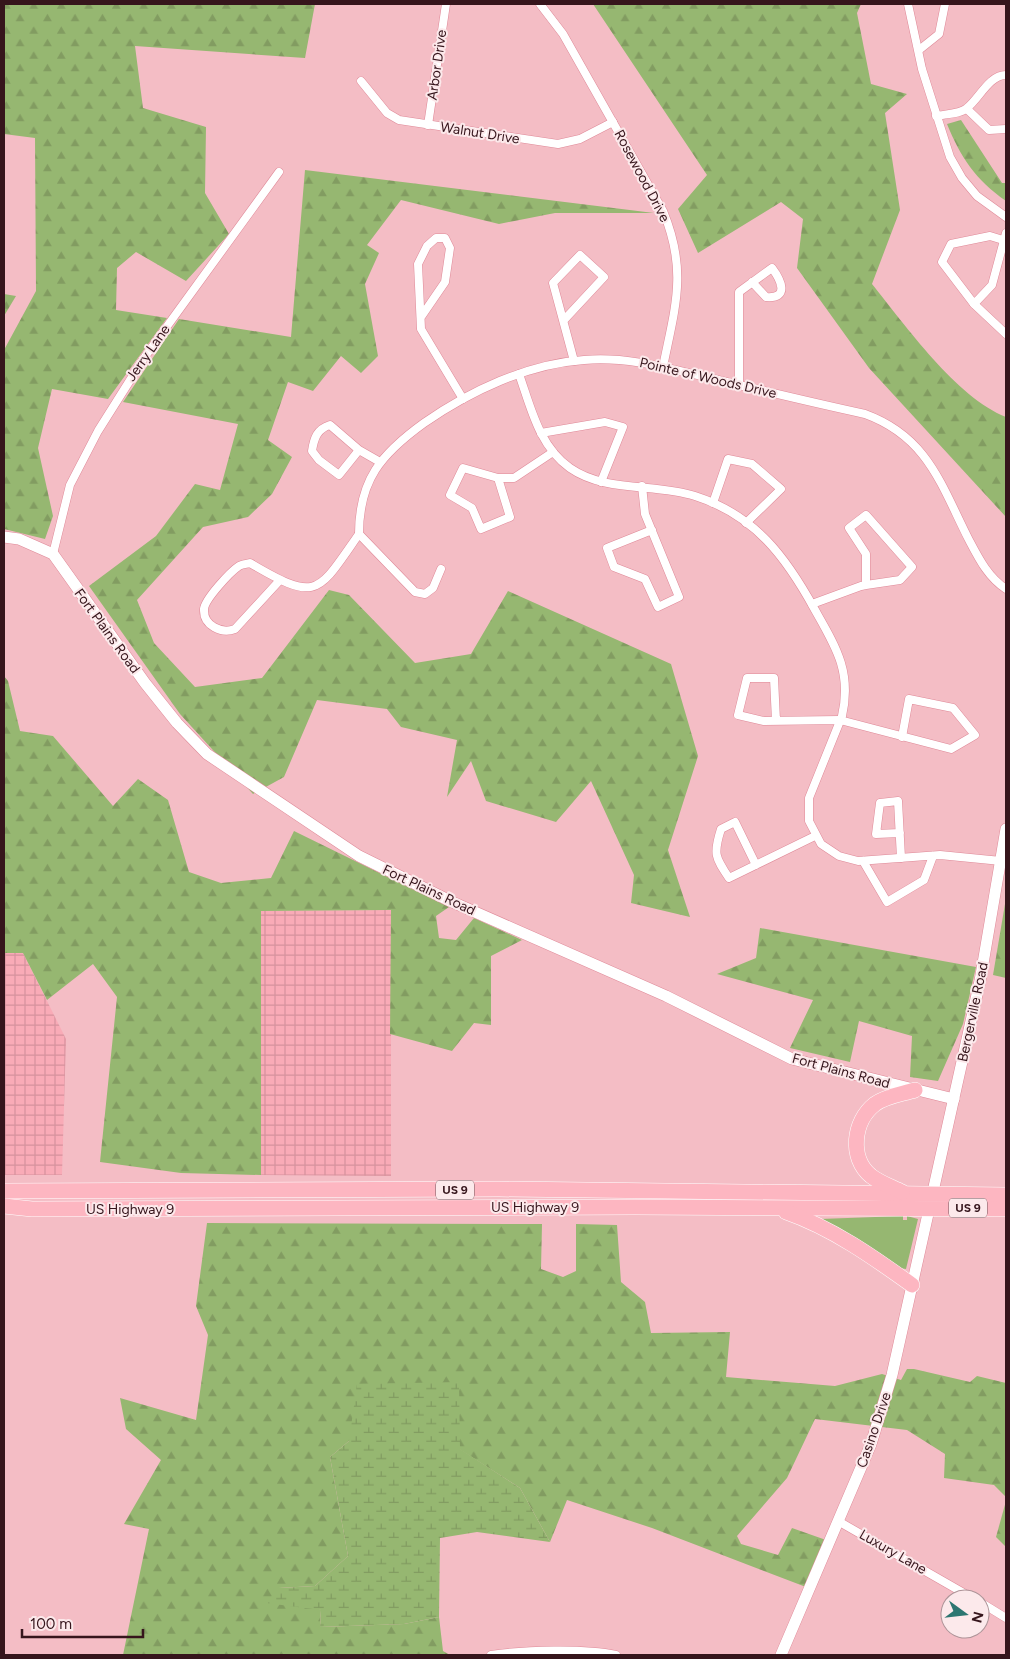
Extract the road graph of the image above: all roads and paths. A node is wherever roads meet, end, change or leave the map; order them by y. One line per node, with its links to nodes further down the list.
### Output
1 (446, 4): 11 (street, Arbor Drive)
2 (540, 4): 10 (street, Rosewood Drive)
3 (908, 4): 5 (street)
4 (945, 4): 5 (street)
5 (919, 50): 9 (street)
6 (1006, 75): 8 (street)
7 (361, 80): 11 (street, Walnut Drive)
8 (967, 109): 9 (street); 12 (street)
9 (936, 116): 14 (street)
10 (613, 122): 11 (street, Walnut Drive); 22 (street, Rosewood Drive)
11 (428, 125)
12 (1006, 129)
13 (279, 172): 38 (street, Jerry Lane)
14 (1006, 217)
15 (1005, 236): 17 (street); 17 (street)
16 (752, 282): 24 (street)
17 (974, 304): 20 (street)
18 (420, 317): 18 (street); 25 (street)
19 (564, 320): 19 (street); 21 (street)
20 (1006, 334)
21 (574, 361): 22 (street, Pointe of Woods Drive); 23 (street, Pointe of Woods Drive)
22 (663, 367): 24 (street, Pointe of Woods Drive)
23 (519, 374): 25 (street, Pointe of Woods Drive); 26 (street)
24 (739, 385): 42 (street, Pointe of Woods Drive)
25 (463, 399): 29 (street, Pointe of Woods Drive)
26 (541, 434): 28 (street); 31 (street)
27 (359, 450): 27 (street); 29 (street)
28 (552, 452): 30 (street); 31 (street)
29 (380, 462): 36 (street, Pointe of Woods Drive)
30 (498, 478): 30 (street)
31 (600, 482): 32 (street)
32 (642, 486): 33 (street); 35 (street)
33 (713, 503): 34 (street); 34 (street)
34 (746, 523): 43 (street)
35 (652, 530): 35 (street)
36 (359, 534): 39 (street); 40 (street)
37 (4, 537): 38 (street)
38 (53, 554): 55 (street, Fort Plains Road)
39 (440, 569)
40 (280, 580): 40 (street)
41 (866, 585): 41 (street); 43 (street)
42 (1006, 589)
43 (812, 604): 44 (street)
44 (840, 720): 45 (street); 46 (street); 49 (street)
45 (776, 721): 45 (street)
46 (902, 737): 46 (street)
47 (1006, 829): 53 (street, Bergerville Road)
48 (900, 833): 48 (street); 51 (street)
49 (815, 836): 52 (street); 54 (street)
50 (933, 856): 51 (street); 52 (street); 53 (street)
51 (902, 858): 52 (street)
52 (863, 860)
53 (1001, 861): 56 (street, Bergerville Road)
54 (756, 865): 54 (street)
55 (915, 1090): 56 (street, Fort Plains Road); 58 (highway)
56 (954, 1099): 60 (street, Bergerville Road)
57 (4, 1190): 58 (highway, US Highway 9 / US 9)
58 (906, 1194): 60 (highway, US Highway 9 / US 9)
59 (1006, 1195): 60 (highway, US Highway 9 / US 9)
60 (931, 1201): 62 (highway, US Highway 9 / US 9); 63 (highway, US Highway 9 / US 9); 64 (street, Casino Drive)
61 (4, 1206): 62 (highway, US Highway 9 / US 9)
62 (775, 1208): 64 (highway)
63 (1006, 1209)
64 (912, 1285): 65 (street, Casino Drive)
65 (838, 1521): 66 (street, Luxury Lane); 71 (street, Casino Drive)
66 (957, 1589)
67 (990, 1608): 68 (street)
68 (1006, 1618)
69 (491, 1655): 70 (street)
70 (616, 1655)
71 (781, 1655)

